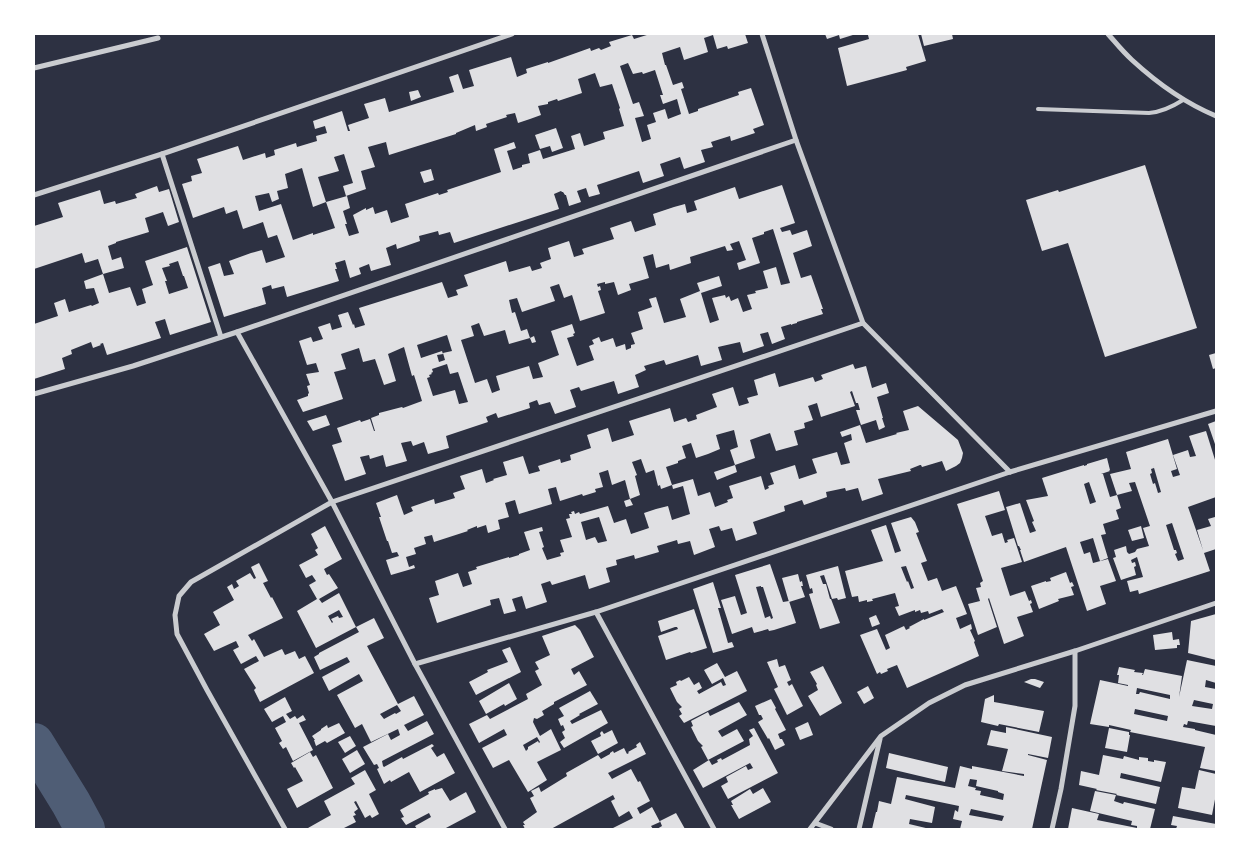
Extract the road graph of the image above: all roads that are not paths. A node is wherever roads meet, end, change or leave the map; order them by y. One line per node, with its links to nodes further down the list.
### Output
1 (512, 34): 10 (street)
2 (762, 34): 9 (street)
3 (1108, 34): 6 (street)
4 (158, 38): 5 (street)
5 (34, 68)
6 (1184, 100): 7 (lane); 8 (street)
7 (1038, 109)
8 (1216, 116)
9 (796, 140): 12 (street); 13 (street)
10 (162, 154): 11 (street); 14 (street)
11 (34, 195)
12 (863, 323): 17 (street); 18 (street)
13 (237, 332): 14 (street); 18 (street)
14 (220, 337): 15 (street)
15 (34, 394)
16 (1216, 411): 17 (street)
17 (1010, 472): 20 (street)
18 (332, 502): 22 (street); 25 (street)
19 (1216, 603): 21 (street)
20 (596, 612): 22 (street); 27 (street)
21 (1075, 651): 23 (street); 31 (street)
22 (415, 664): 26 (street)
23 (881, 736): 24 (street); 30 (street)
24 (815, 824): 28 (street); 29 (street)
25 (285, 829)
26 (505, 829)
27 (714, 829)
28 (810, 829)
29 (831, 829)
30 (859, 829)
31 (1052, 829)

